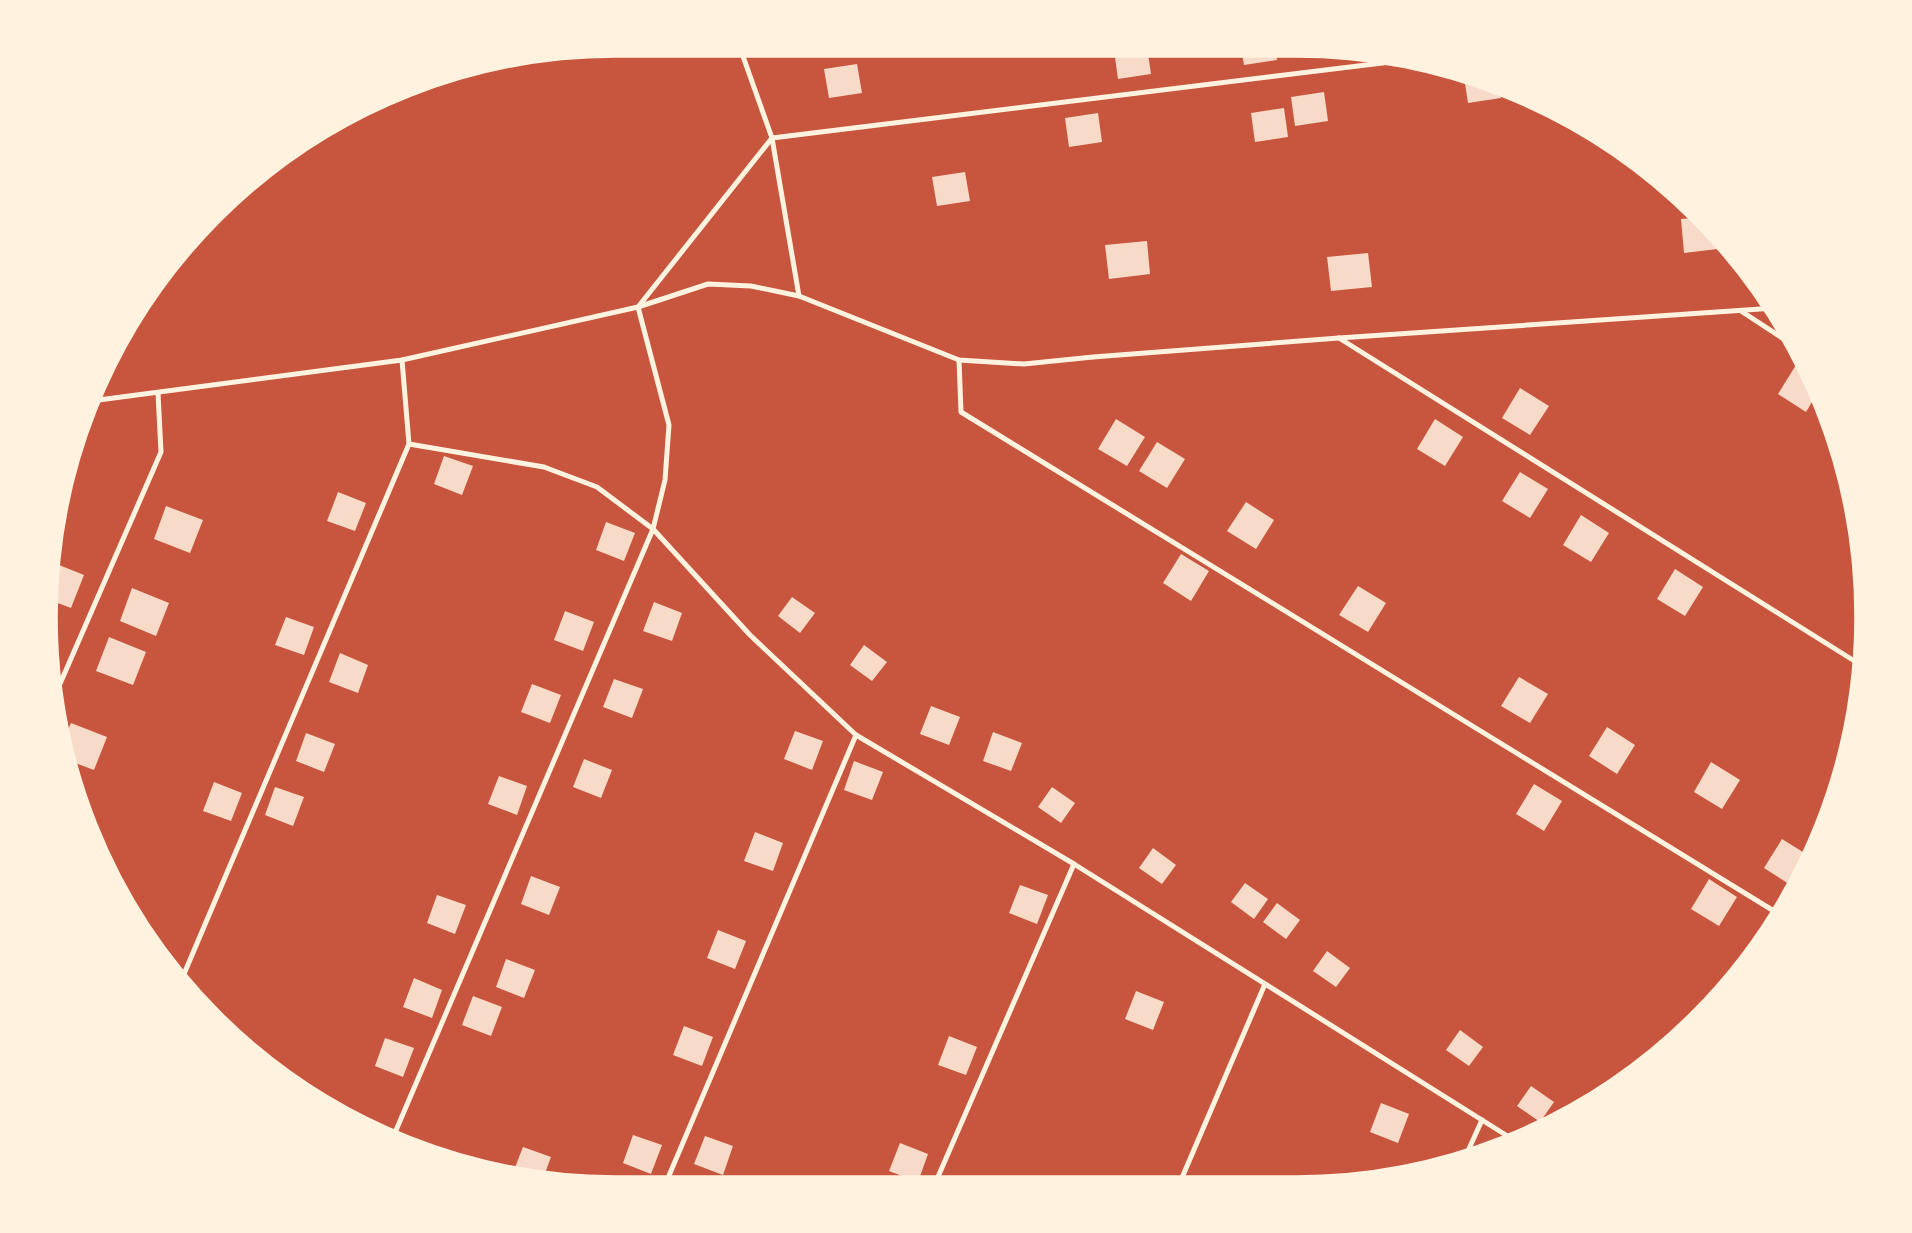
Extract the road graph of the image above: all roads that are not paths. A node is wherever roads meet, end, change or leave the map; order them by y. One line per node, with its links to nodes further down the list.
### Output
1 (743, 56): 3 (lane)
2 (1382, 63): 3 (lane)
3 (772, 138): 4 (lane); 5 (lane)
4 (799, 296): 5 (lane); 11 (lane)
5 (638, 307): 10 (lane); 15 (lane)
6 (1764, 309): 7 (lane)
7 (1741, 311): 8 (lane); 9 (lane)
8 (1339, 338): 11 (lane); 16 (lane)
9 (1782, 338)
10 (402, 359): 12 (lane); 14 (lane)
11 (959, 360): 20 (lane)
12 (158, 393): 13 (lane); 17 (lane)
13 (100, 400)
14 (409, 443): 15 (lane); 21 (lane)
15 (653, 528): 18 (lane); 24 (lane)
16 (1854, 661)
17 (60, 683)
18 (856, 735): 19 (lane); 27 (lane)
19 (1074, 864): 22 (lane); 28 (lane)
20 (1773, 910)
21 (184, 973)
22 (1265, 984): 23 (lane); 29 (lane)
23 (1482, 1120): 25 (lane); 26 (lane)
24 (396, 1131)
25 (1506, 1135)
26 (1469, 1149)
27 (668, 1177)
28 (938, 1177)
29 (1182, 1177)

